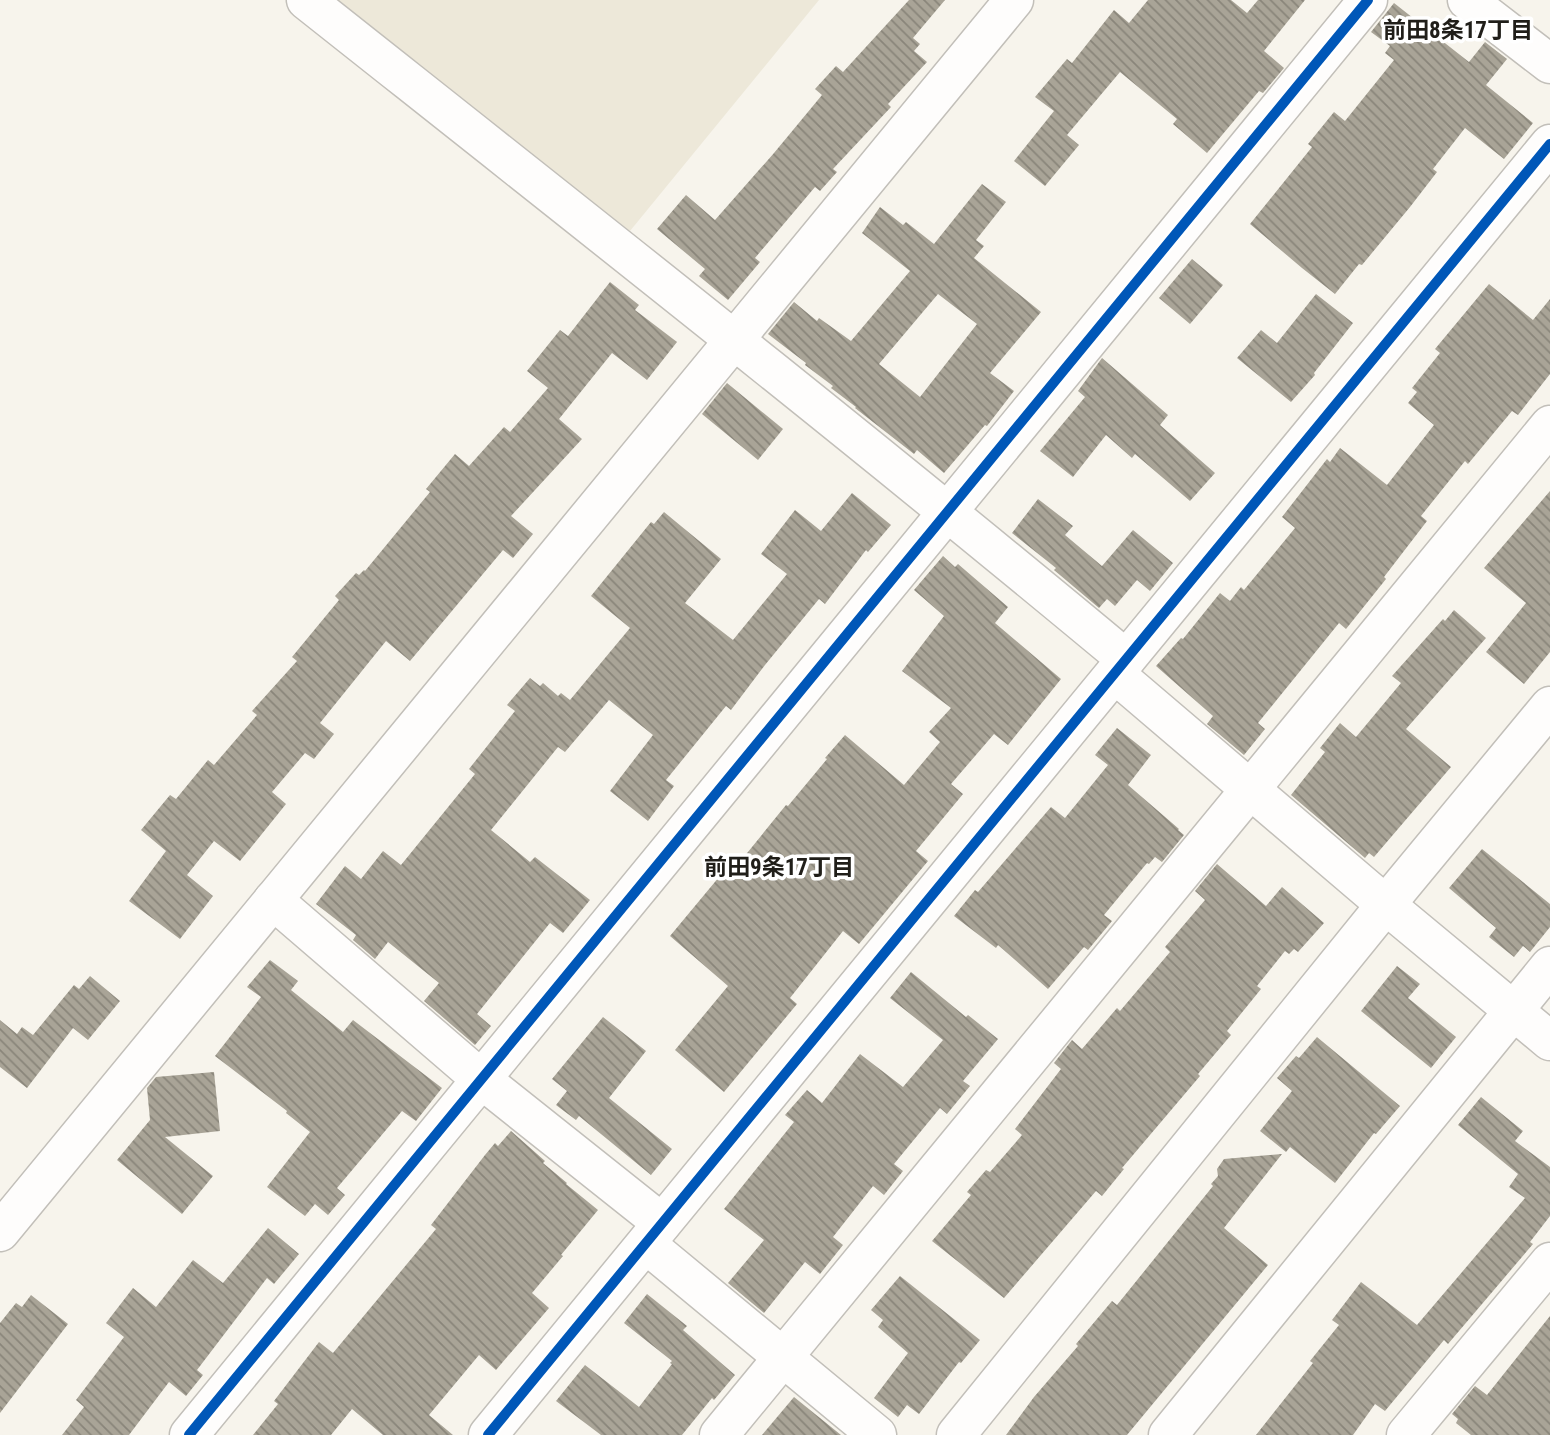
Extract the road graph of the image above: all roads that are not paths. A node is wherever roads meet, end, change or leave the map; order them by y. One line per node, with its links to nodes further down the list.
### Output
1 (306, 0): 7 (street)
2 (1014, 0): 7 (street)
3 (1368, 0): 9 (street)
4 (1467, 0): 5 (street)
5 (1550, 64)
6 (1550, 144): 10 (street)
7 (734, 339): 9 (street); 13 (street)
8 (1550, 425): 12 (street)
9 (948, 511): 10 (street); 18 (street)
10 (1120, 667): 12 (street); 20 (street)
11 (1550, 706): 14 (street)
12 (1251, 789): 14 (street); 22 (street)
13 (272, 900): 18 (street); 19 (street)
14 (1386, 905): 16 (street); 27 (street)
15 (1550, 966): 16 (street)
16 (1513, 1011): 17 (street); 28 (street)
17 (1550, 1041)
18 (481, 1079): 20 (street); 23 (street)
19 (0, 1231)
20 (654, 1234): 22 (street); 24 (street)
21 (1550, 1262): 29 (street)
22 (783, 1357): 25 (street); 26 (street)
23 (189, 1435)
24 (488, 1435)
25 (719, 1435)
26 (877, 1435)
27 (956, 1435)
28 (1167, 1435)
29 (1406, 1435)

